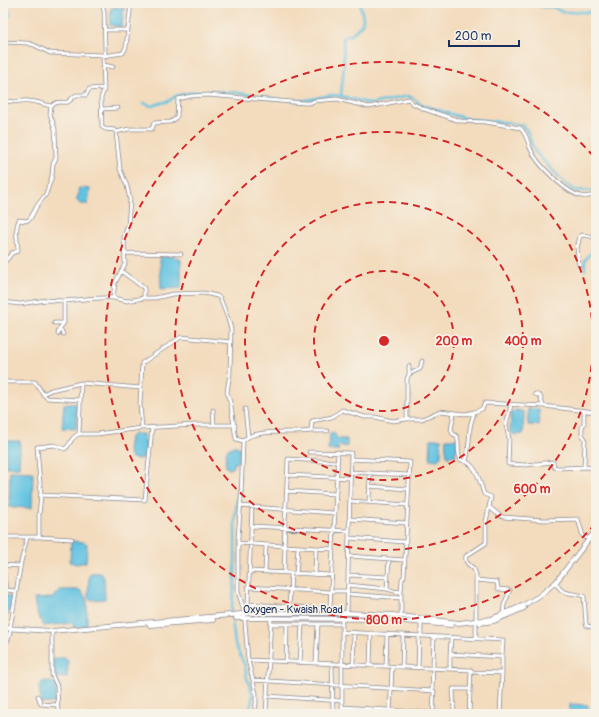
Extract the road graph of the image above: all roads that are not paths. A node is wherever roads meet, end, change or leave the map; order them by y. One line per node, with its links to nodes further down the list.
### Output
1 (102, 3): 3 (street)
2 (131, 3): 4 (street)
3 (104, 30): 4 (street); 6 (street)
4 (128, 30): 6 (street)
5 (3, 42): 6 (street)
6 (103, 56): 7 (street)
7 (104, 65): 8 (street); 9 (street)
8 (113, 67)
9 (102, 88): 11 (street); 13 (street)
10 (3, 100): 11 (street)
11 (51, 106): 19 (street)
12 (118, 108): 13 (street)
13 (102, 109): 14 (street)
14 (116, 132): 15 (street); 17 (street)
15 (596, 195)
16 (596, 237): 20 (street)
17 (125, 253): 18 (street); 21 (street)
18 (181, 254)
19 (3, 264)
20 (579, 265)
21 (121, 271): 22 (street); 23 (street)
22 (113, 298): 23 (street); 24 (street)
23 (144, 298): 31 (street)
24 (64, 301): 25 (street); 27 (street)
25 (3, 302)
26 (54, 323): 27 (street)
27 (64, 323): 28 (street)
28 (59, 329): 29 (street); 30 (street)
29 (58, 334)
30 (63, 334)
31 (231, 342): 37 (street); 51 (street)
32 (422, 361): 34 (street)
33 (409, 366): 34 (street)
34 (409, 374): 49 (street)
35 (3, 382): 38 (street)
36 (81, 383): 37 (street); 38 (street); 40 (street)
37 (140, 388): 52 (street)
38 (42, 394): 40 (street)
39 (535, 394): 42 (street)
40 (80, 400): 56 (street)
41 (511, 405): 42 (street); 45 (street); 65 (street)
42 (543, 406): 46 (street)
43 (213, 410): 50 (street)
44 (245, 410): 57 (street)
45 (474, 412): 48 (street); 63 (street)
46 (584, 412): 47 (street); 65 (street)
47 (596, 412)
48 (454, 413): 49 (street); 63 (street)
49 (407, 419): 54 (street)
50 (214, 425): 51 (street); 53 (street)
51 (235, 425): 58 (street)
52 (142, 428): 53 (street); 56 (street)
53 (152, 428): 78 (street)
54 (311, 431): 55 (street); 57 (street)
55 (328, 432)
56 (79, 434): 78 (street)
57 (248, 437): 58 (street)
58 (243, 441): 82 (street)
59 (596, 445): 66 (street)
60 (309, 452): 61 (street)
61 (338, 452): 62 (street); 64 (street)
62 (351, 459): 67 (street); 70 (street)
63 (466, 461): 84 (street)
64 (337, 462): 69 (street); 71 (street)
65 (584, 467): 66 (street)
66 (596, 467): 73 (street)
67 (350, 472): 68 (street); 72 (street)
68 (370, 473): 70 (street); 74 (street)
69 (287, 475): 71 (street); 76 (street)
70 (409, 475): 75 (street)
71 (336, 478): 72 (street); 77 (street)
72 (350, 478): 79 (street)
73 (596, 485)
74 (370, 486): 75 (street); 80 (street)
75 (408, 489): 81 (street)
76 (287, 491): 77 (street); 85 (street)
77 (335, 494): 86 (street)
78 (40, 495): 96 (street)
79 (350, 501): 80 (street); 87 (street)
80 (369, 502): 81 (street)
81 (408, 505): 88 (street)
82 (240, 506): 83 (street); 102 (street)
83 (252, 507): 85 (street); 89 (street)
84 (489, 507): 100 (street); 122 (street)
85 (286, 509): 86 (street); 90 (street)
86 (334, 513): 91 (street)
87 (350, 519): 88 (street); 92 (street)
88 (406, 523): 101 (street)
89 (251, 526): 90 (street); 103 (street)
90 (285, 528): 91 (street); 105 (street)
91 (334, 530): 92 (street); 108 (street)
92 (349, 530): 98 (street)
93 (596, 530): 100 (main road, Oxygen - Kwaish Road)
94 (596, 534): 123 (main road, Oxygen - Kwaish Road)
95 (3, 537): 97 (street)
96 (39, 537): 97 (street); 99 (street)
97 (27, 538): 112 (street)
98 (349, 538): 101 (street); 109 (street)
99 (72, 539)
100 (589, 539): 123 (main road, Oxygen - Kwaish Road)
101 (405, 542): 111 (street)
102 (238, 543): 103 (street); 138 (street)
103 (250, 545): 104 (street); 113 (street)
104 (266, 546): 105 (street); 114 (street)
105 (284, 547): 106 (street); 115 (street)
106 (298, 547): 107 (street); 117 (street)
107 (316, 548): 108 (street); 118 (street)
108 (333, 549): 119 (street)
109 (349, 556): 110 (street); 120 (street)
110 (389, 558): 111 (street); 121 (street)
111 (404, 560): 131 (street)
112 (20, 566): 127 (street); 129 (street)
113 (249, 571): 114 (street); 125 (street)
114 (265, 572): 115 (street)
115 (284, 573): 116 (street)
116 (291, 574): 117 (street); 128 (street)
117 (296, 574): 118 (street)
118 (315, 575): 119 (street)
119 (331, 575): 130 (street)
120 (349, 575): 121 (street); 124 (street)
121 (388, 577): 126 (street)
122 (476, 580): 137 (street); 143 (street)
123 (557, 583): 137 (main road, Oxygen - Kwaish Road); 143 (main road, Oxygen - Kwaish Road); 149 (street)
124 (348, 585): 126 (street); 132 (street)
125 (248, 587): 128 (street); 134 (street)
126 (387, 589): 131 (street)
127 (4, 590): 129 (street)
128 (290, 590): 130 (street); 134 (street)
129 (16, 591): 151 (street)
130 (330, 591): 132 (street); 134 (street)
131 (401, 592): 140 (street)
132 (348, 593): 133 (street); 135 (street)
133 (400, 598)
134 (289, 607): 136 (street)
135 (347, 613): 139 (main road, Oxygen - Kwaish Road); 140 (main road, Oxygen - Kwaish Road)
136 (306, 614): 138 (main road, Oxygen - Kwaish Road); 139 (main road, Oxygen - Kwaish Road)
137 (503, 614): 143 (main road, Oxygen - Kwaish Road)
138 (245, 616): 141 (main road, Oxygen - Kwaish Road); 152 (main road, Oxygen - Kwaish Road); 152 (main road, Oxygen - Kwaish Road); 165 (street)
139 (342, 616): 141 (main road, Oxygen - Kwaish Road); 142 (main road, Oxygen - Kwaish Road); 148 (street)
140 (401, 616): 142 (main road, Oxygen - Kwaish Road)
141 (271, 618): 144 (street)
142 (421, 620): 143 (main road, Oxygen - Kwaish Road); 158 (street)
143 (476, 623): 161 (street)
144 (271, 624): 145 (street); 166 (street)
145 (286, 624): 146 (street); 167 (street)
146 (302, 624): 147 (street); 168 (street)
147 (318, 624): 148 (street); 169 (street)
148 (342, 624): 153 (street)
149 (596, 626)
150 (3, 630): 151 (main road, Oxygen - Kwaish Road)
151 (10, 631): 152 (main road, Oxygen - Kwaish Road); 162 (street)
152 (52, 632): 193 (street)
153 (342, 632): 154 (street); 171 (street)
154 (354, 632): 155 (street); 172 (street)
155 (371, 633): 156 (street); 173 (street)
156 (387, 634): 157 (street); 174 (street)
157 (403, 635): 158 (street); 176 (street)
158 (420, 636): 159 (street); 177 (street)
159 (434, 637): 160 (street); 178 (street)
160 (451, 638): 161 (street); 163 (street)
161 (476, 639): 164 (street)
162 (3, 646)
163 (450, 654): 164 (street); 179 (street)
164 (502, 657): 181 (street)
165 (248, 660): 166 (street); 182 (street)
166 (269, 661): 167 (street); 183 (street)
167 (286, 662): 168 (street)
168 (300, 663): 169 (street)
169 (316, 663): 170 (street)
170 (332, 664): 171 (street); 184 (street)
171 (342, 664): 172 (street); 185 (street)
172 (353, 665): 173 (street)
173 (370, 666): 174 (street)
174 (386, 666): 175 (street)
175 (392, 666): 176 (street); 186 (street)
176 (402, 667): 177 (street)
177 (418, 668): 178 (street)
178 (434, 668): 179 (street); 188 (street)
179 (450, 669): 180 (street)
180 (471, 670): 181 (street); 187 (street)
181 (502, 673): 207 (street)
182 (253, 680): 183 (street); 199 (street)
183 (268, 681): 184 (street); 190 (street)
184 (332, 685): 185 (street); 191 (street)
185 (342, 685): 186 (street); 192 (street)
186 (391, 688): 188 (street); 195 (street)
187 (470, 689): 204 (street); 205 (street)
188 (432, 691): 197 (street)
189 (38, 696): 193 (street)
190 (267, 696): 191 (street); 196 (street)
191 (333, 700): 192 (street); 201 (street)
192 (342, 701): 194 (street)
193 (58, 705): 198 (street)
194 (342, 707): 195 (street); 202 (street)
195 (390, 710): 197 (street); 203 (street)
196 (266, 713): 200 (street)
197 (433, 713): 204 (street)
198 (58, 714)
199 (254, 714)
200 (319, 714)
201 (332, 714)
202 (342, 714)
203 (390, 714)
204 (454, 714): 205 (street)
205 (469, 714): 206 (street)
206 (472, 714)
207 (500, 714)

